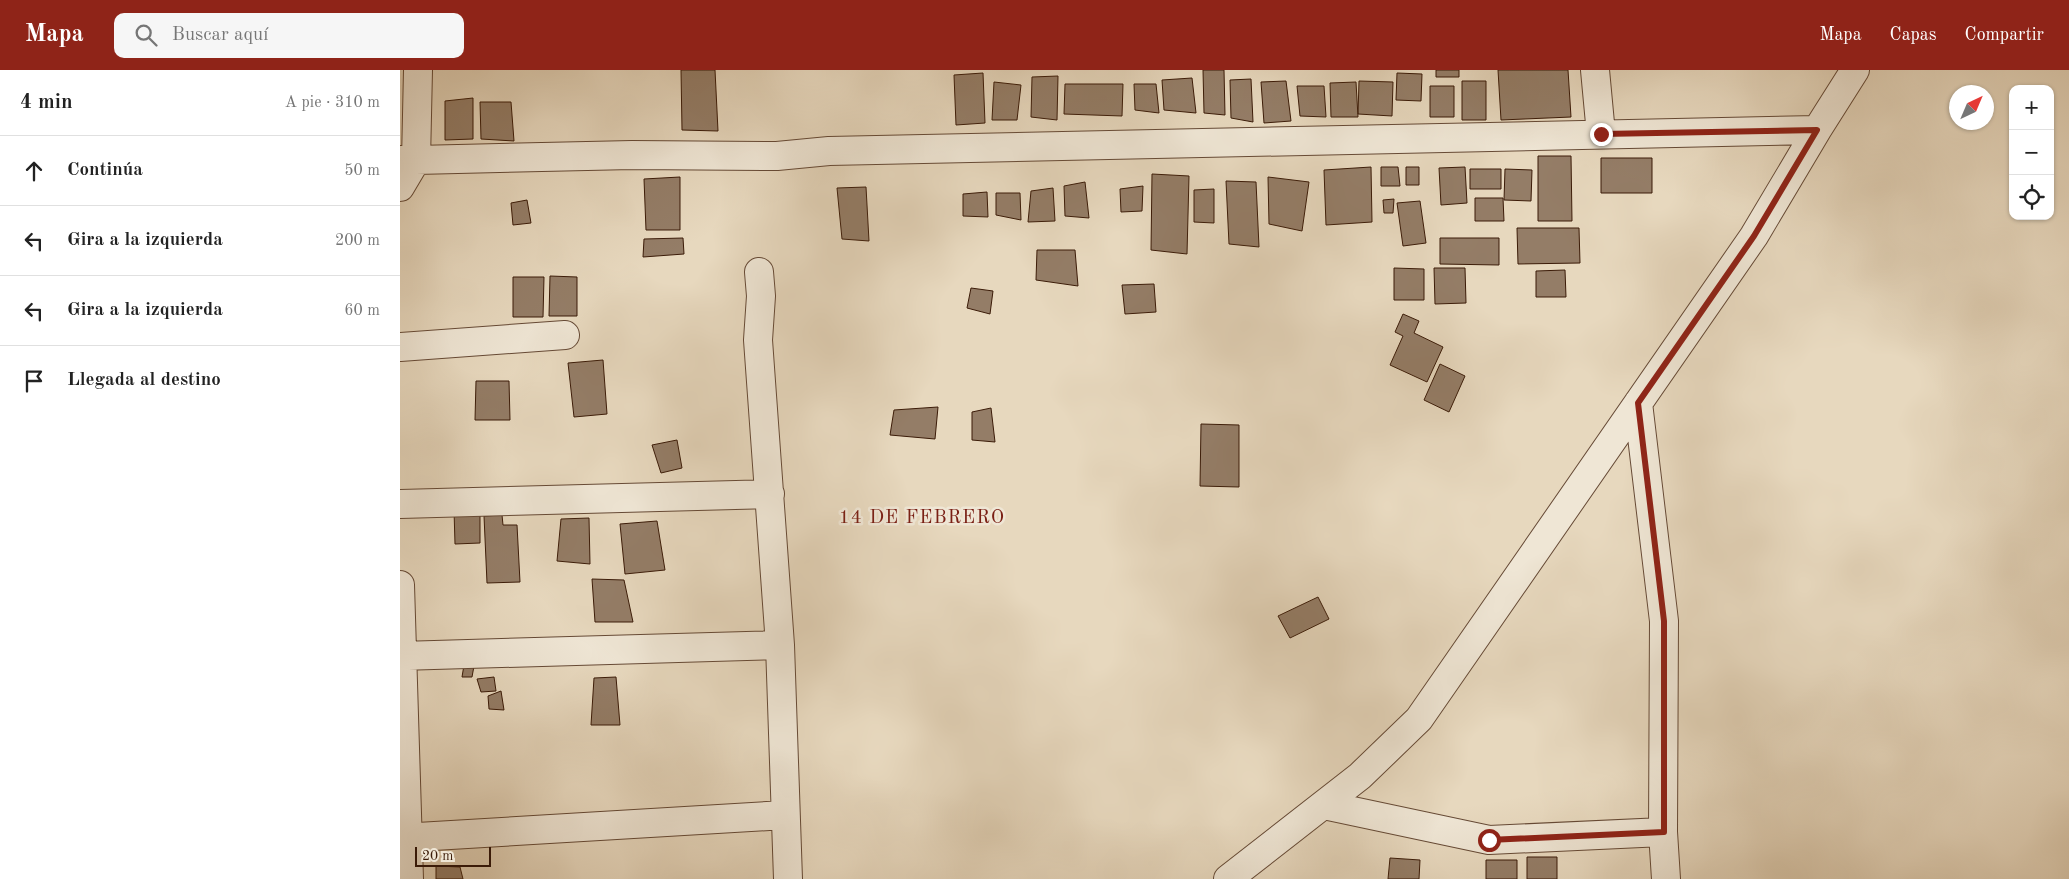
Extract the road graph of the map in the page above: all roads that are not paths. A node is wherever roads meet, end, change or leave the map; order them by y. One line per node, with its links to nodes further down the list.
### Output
1 (418, 70): 6 (street)
2 (1595, 70): 5 (street)
3 (1854, 70): 4 (street)
4 (1817, 130): 5 (street); 11 (street)
5 (1601, 134): 6 (street)
6 (408, 160): 7 (street)
7 (400, 187)
8 (759, 272): 12 (street)
9 (564, 335): 10 (street)
10 (400, 347)
11 (1638, 403): 17 (street); 19 (street)
12 (770, 494): 13 (street); 15 (street)
13 (400, 504)
14 (400, 585): 16 (street)
15 (780, 645): 16 (street); 18 (street)
16 (401, 656): 20 (street)
17 (1324, 805): 19 (street); 23 (street)
18 (785, 815): 20 (street); 22 (street)
19 (1664, 832): 24 (street)
20 (404, 838): 21 (street)
21 (409, 879)
22 (788, 879)
23 (1228, 879)
24 (1666, 879)

